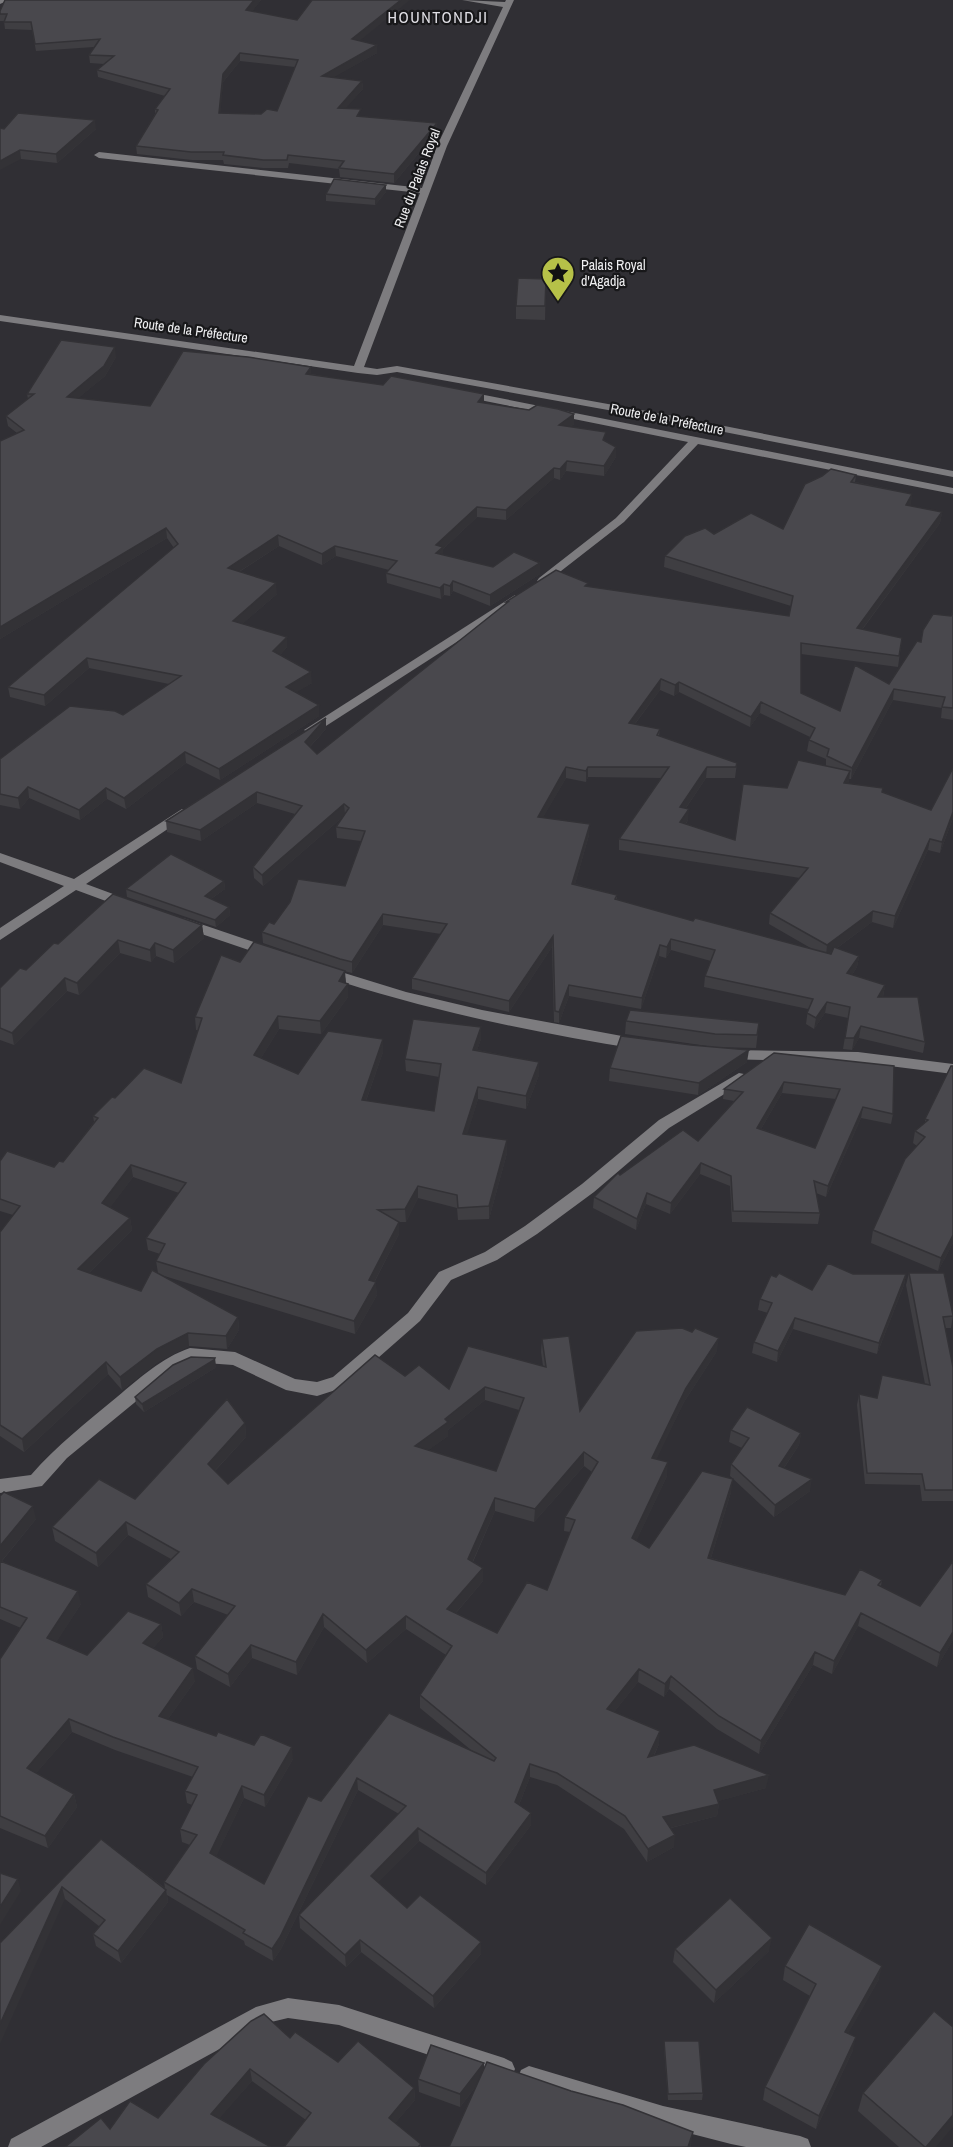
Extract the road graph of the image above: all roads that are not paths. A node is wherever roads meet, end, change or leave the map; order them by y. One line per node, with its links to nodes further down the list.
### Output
1 (5, 0): 3 (street)
2 (466, 0): 4 (street)
3 (0, 2)
4 (508, 2): 6 (street, Rue du Palais Royal)
5 (99, 154): 6 (street)
6 (425, 191): 8 (street, Rue du Palais Royal)
7 (0, 318): 8 (street, Route de la Préfecture)
8 (358, 370): 9 (street, Route de la Préfecture)
9 (377, 372): 10 (street, Route de la Préfecture); 13 (street, Route de la Préfecture)
10 (392, 381)
11 (449, 392): 12 (street, Route de la Préfecture)
12 (696, 440): 14 (street, Route de la Préfecture); 15 (street)
13 (953, 474)
14 (953, 491)
15 (303, 735)
16 (198, 802): 18 (street)
17 (0, 857): 18 (street)
18 (71, 885): 19 (street); 21 (street)
19 (137, 907)
20 (170, 919): 22 (street)
21 (0, 935)
22 (280, 956)
23 (313, 967): 24 (street)
24 (655, 1047)
25 (714, 1054): 26 (street)
26 (769, 1057): 27 (street); 28 (street)
27 (953, 1069)
28 (0, 1486)
29 (19, 2147): 30 (street)
30 (800, 2147)

